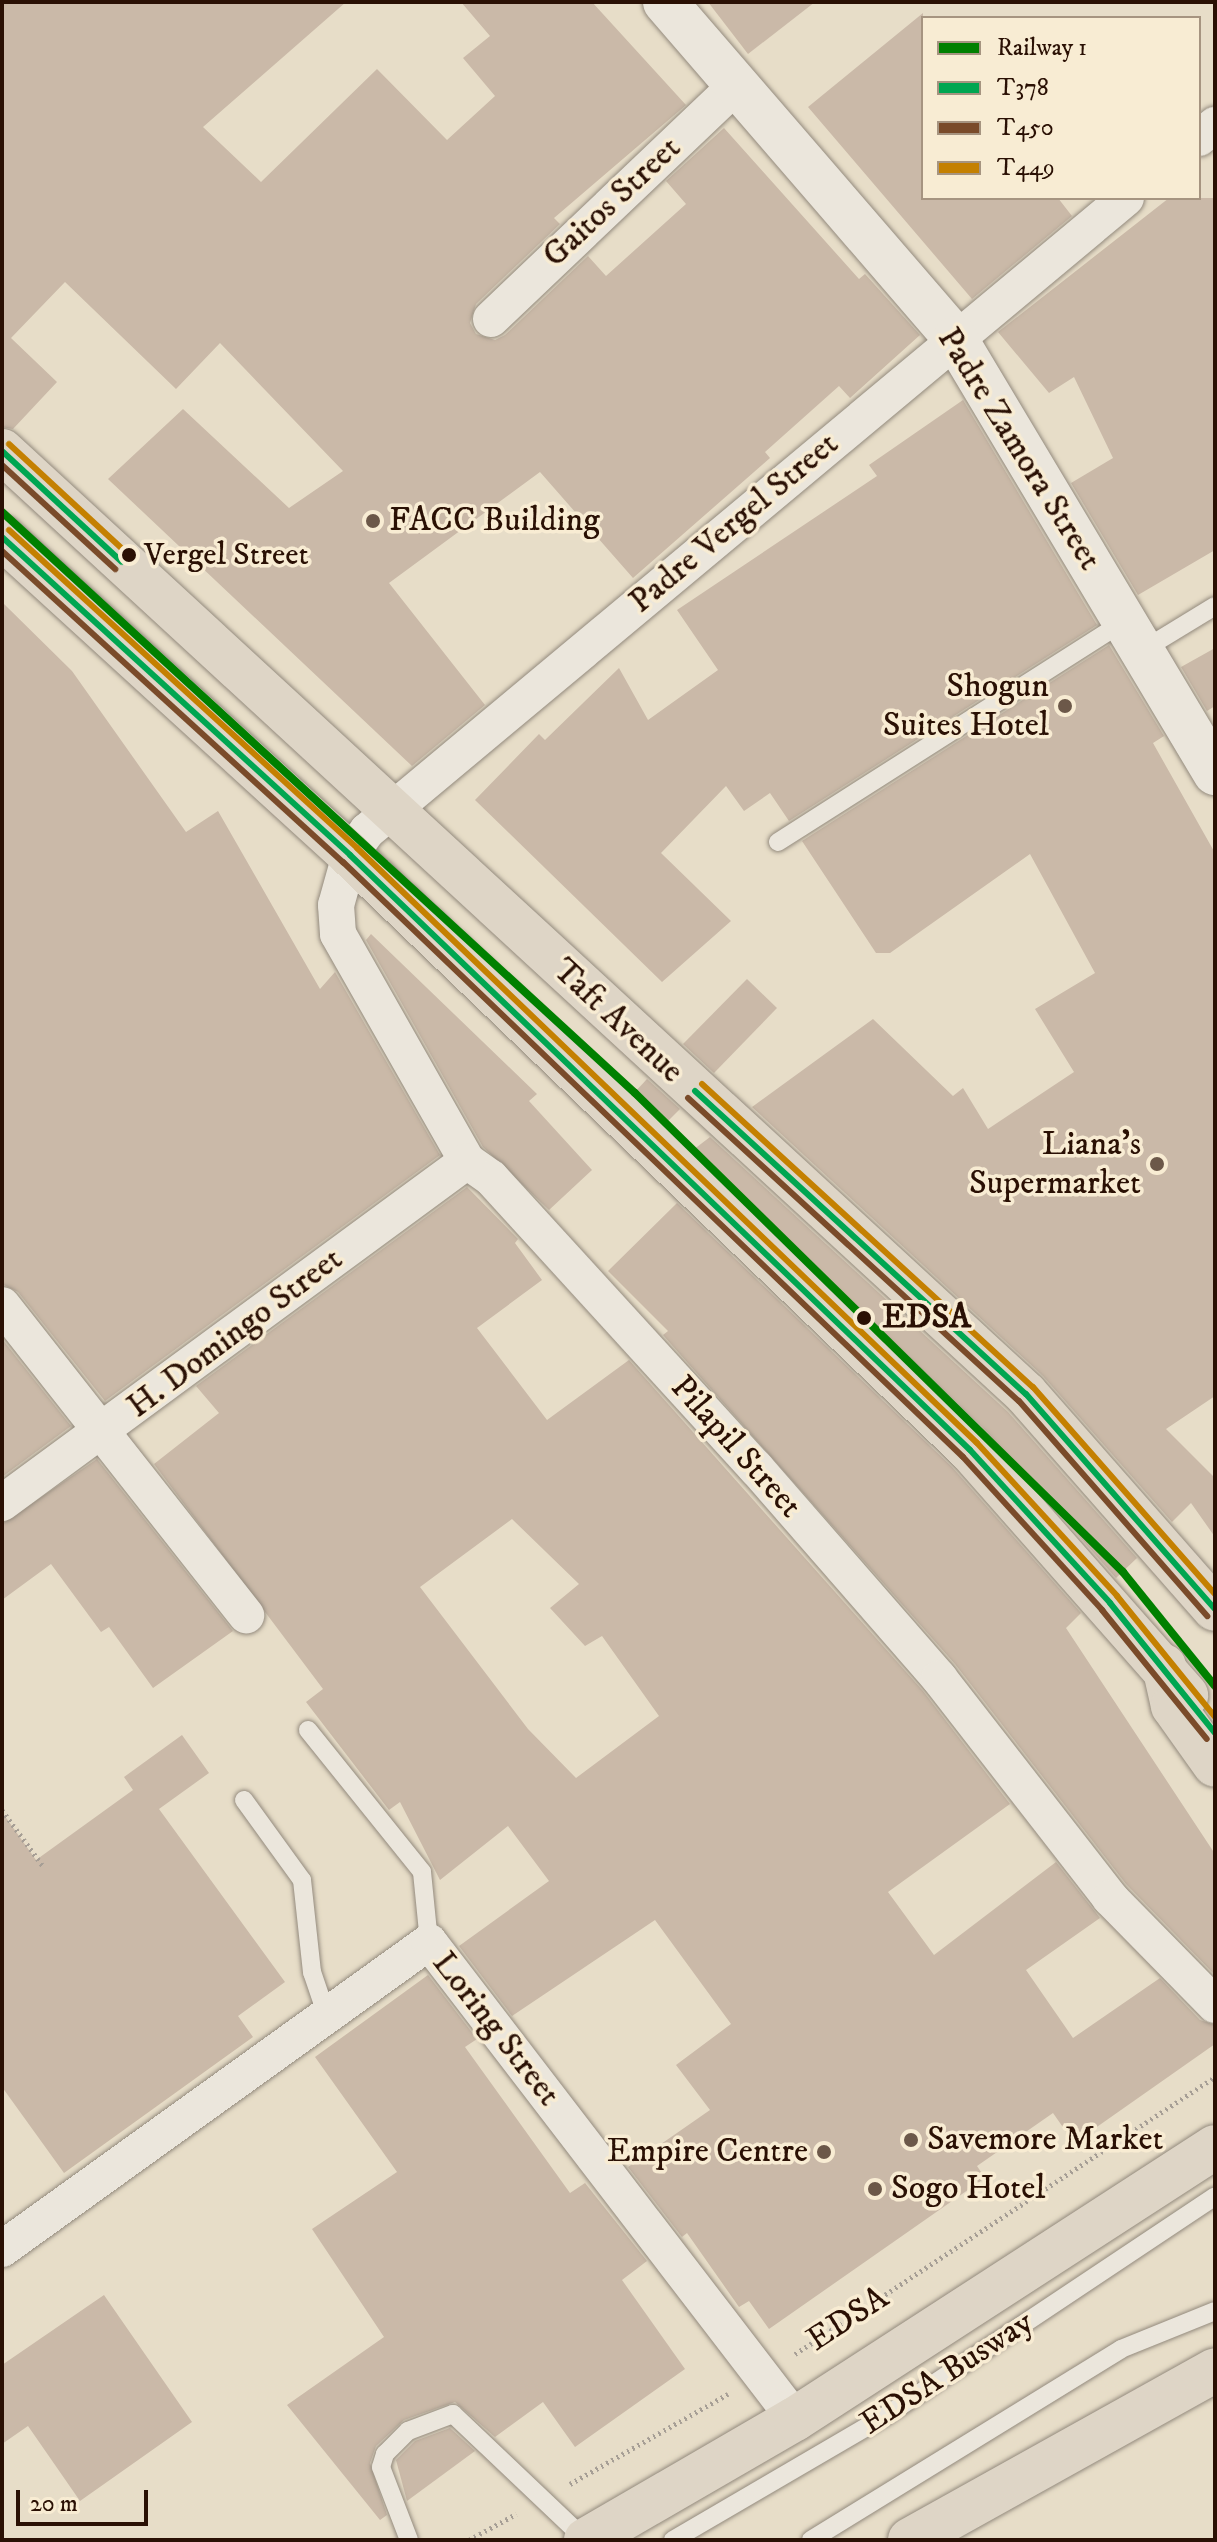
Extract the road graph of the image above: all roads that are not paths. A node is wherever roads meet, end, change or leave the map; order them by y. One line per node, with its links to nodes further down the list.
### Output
1 (665, 2): 2 (street, Padre Zamora Street)
2 (735, 87): 4 (street, Gaitos Street); 5 (street, Padre Zamora Street)
3 (1124, 200): 5 (street, Padre Vergel Street)
4 (491, 319)
5 (955, 338): 9 (street, Padre Zamora Street); 11 (street, Padre Vergel Street)
6 (2, 451): 11 (main road, Taft Avenue)
7 (2, 537): 13 (main road, Taft Avenue)
8 (1215, 606): 9 (lane)
9 (1134, 635): 10 (street, Padre Zamora Street); 12 (lane)
10 (1215, 773)
11 (391, 812): 13 (street, Padre Vergel Street); 18 (main road, Taft Avenue)
12 (778, 842)
13 (350, 855): 14 (street, Pilapil Street); 20 (main road, Taft Avenue)
14 (467, 1161): 16 (street, H. Domingo Street); 26 (street, Pilapil Street)
15 (2, 1305): 16 (street)
16 (102, 1432): 17 (street, H. Domingo Street); 19 (street)
17 (2, 1503)
18 (1215, 1609)
19 (246, 1615)
20 (1166, 1696): 22 (main road, Taft Avenue); 23 (main road)
21 (308, 1730): 25 (lane)
22 (1215, 1733)
23 (1215, 1765)
24 (244, 1800): 27 (lane)
25 (429, 1942): 27 (street, Loring Street); 33 (street, Loring Street)
26 (1215, 2005)
27 (327, 2016): 30 (street, Loring Street)
28 (1215, 2147): 33 (main road, EDSA)
29 (1215, 2196): 37 (lane, EDSA Busway)
30 (2, 2249)
31 (1215, 2311): 38 (lane, EDSA Busway)
32 (1215, 2370): 34 (main road)
33 (795, 2419): 36 (main road, EDSA)
34 (918, 2538)
35 (409, 2540): 36 (lane)
36 (586, 2540)
37 (673, 2540)
38 (811, 2540)

